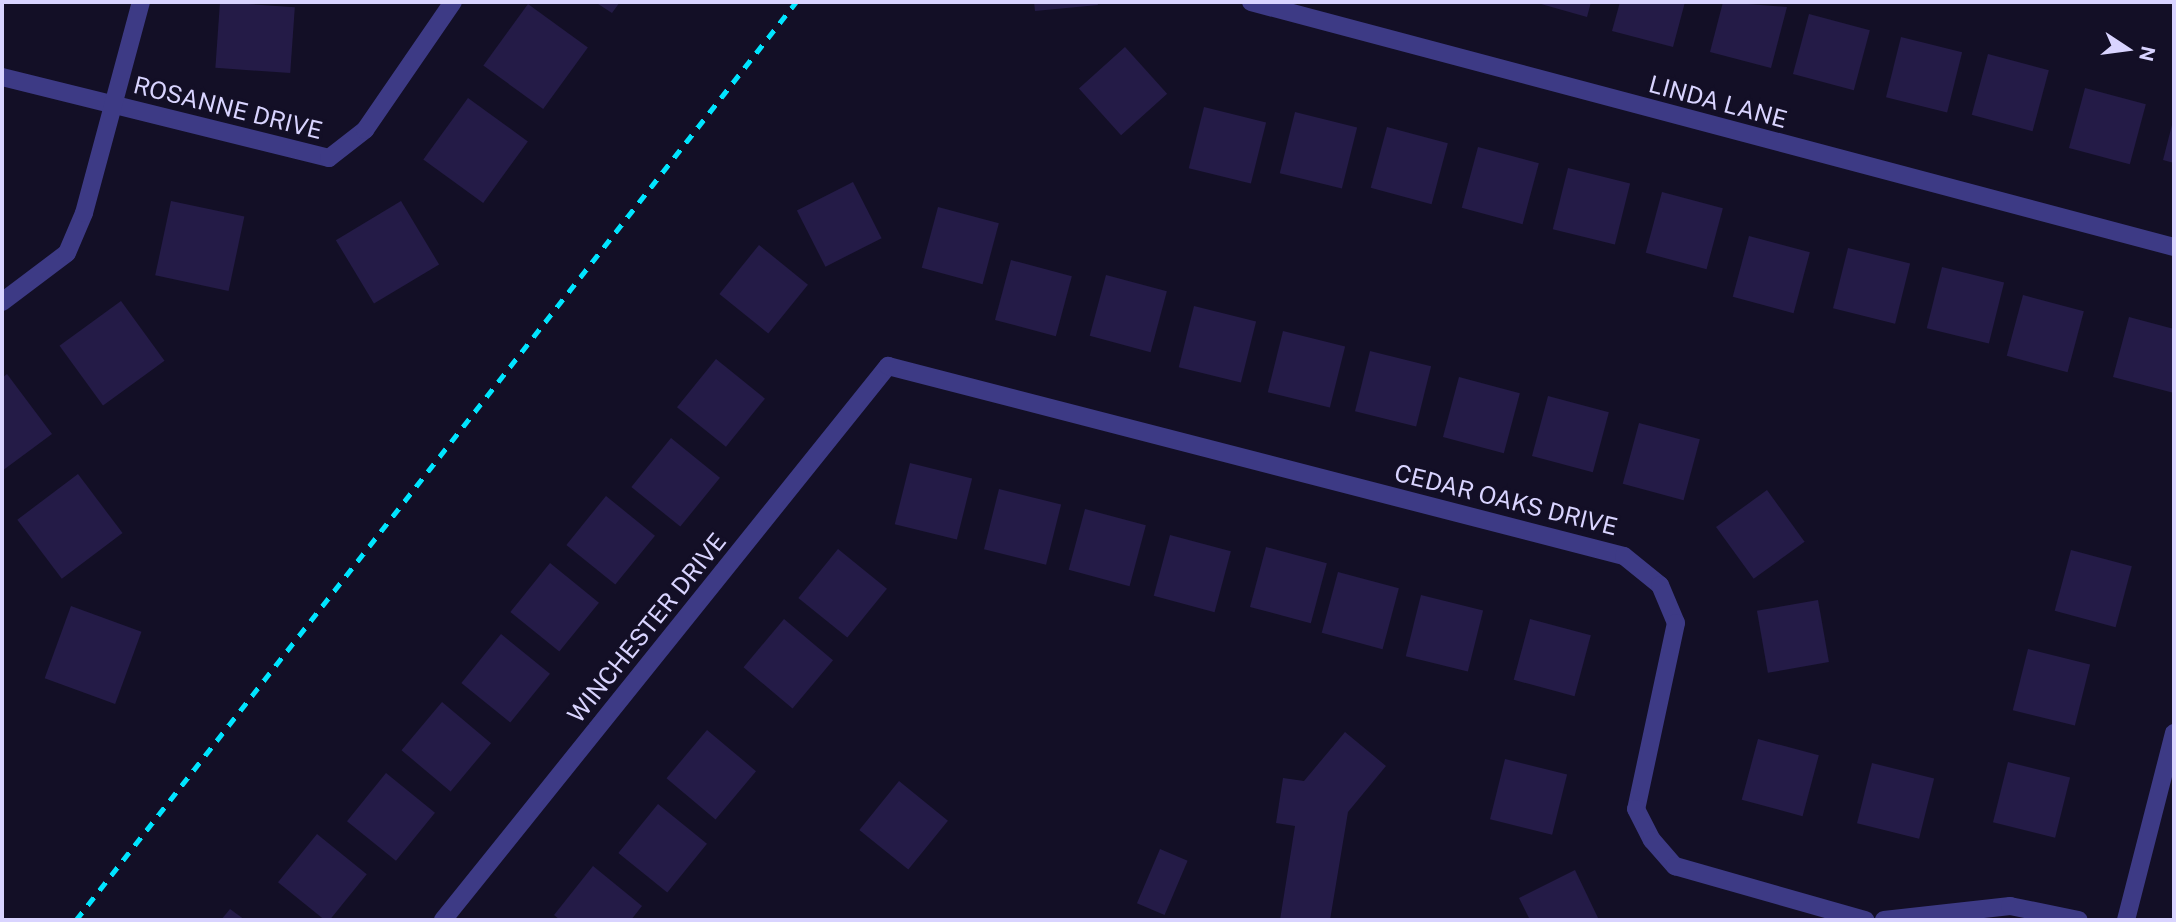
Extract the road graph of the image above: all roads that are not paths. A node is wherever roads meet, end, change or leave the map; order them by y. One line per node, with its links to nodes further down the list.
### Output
1 (141, 2): 5 (street)
2 (453, 2): 5 (street, ROSANNE DRIVE)
3 (1251, 2): 6 (street, LINDA LANE)
4 (2, 77): 5 (street, ROSANNE DRIVE)
5 (114, 105): 7 (street)
6 (2174, 247)
7 (2, 302)
8 (888, 366): 10 (street, WINCHESTER DRIVE); 11 (street, CEDAR OAKS DRIVE)
9 (2174, 733): 14 (street)
10 (443, 920)
11 (1865, 920)
12 (1884, 920): 13 (street)
13 (2079, 920)
14 (2126, 920)

